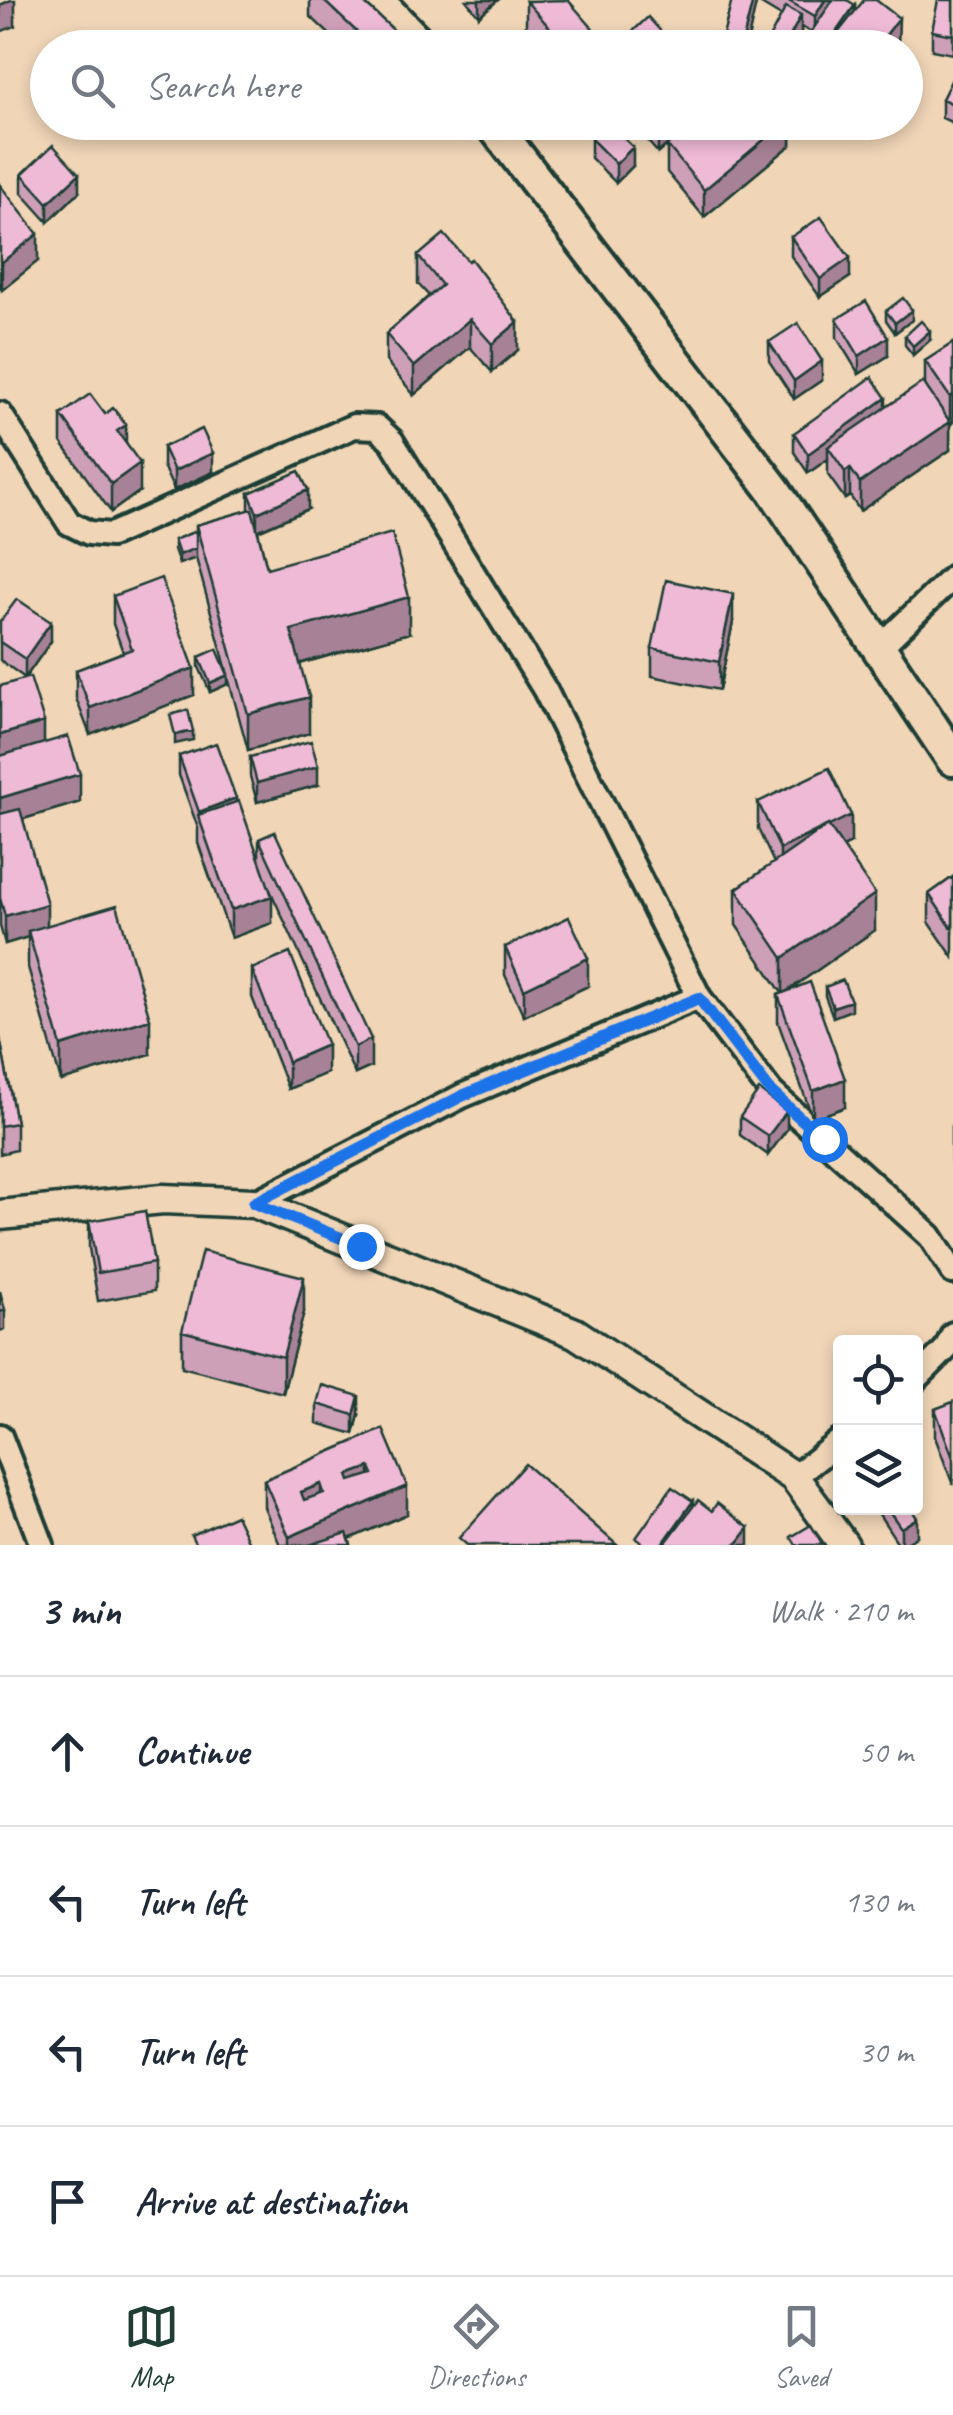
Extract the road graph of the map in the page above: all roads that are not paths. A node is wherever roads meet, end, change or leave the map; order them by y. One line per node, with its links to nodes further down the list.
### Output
1 (376, 0): 2 (main road)
2 (405, 30)
3 (505, 140): 6 (main road)
4 (0, 414): 8 (street)
5 (953, 576): 6 (street)
6 (879, 648): 7 (main road)
7 (953, 759)
8 (699, 998): 9 (street); 11 (street)
9 (254, 1203): 10 (street); 16 (street)
10 (0, 1216)
11 (953, 1272)
12 (953, 1334): 13 (street)
13 (923, 1372)
14 (0, 1436): 17 (street)
15 (833, 1446): 16 (street)
16 (794, 1477): 18 (street)
17 (42, 1545)
18 (844, 1545)

